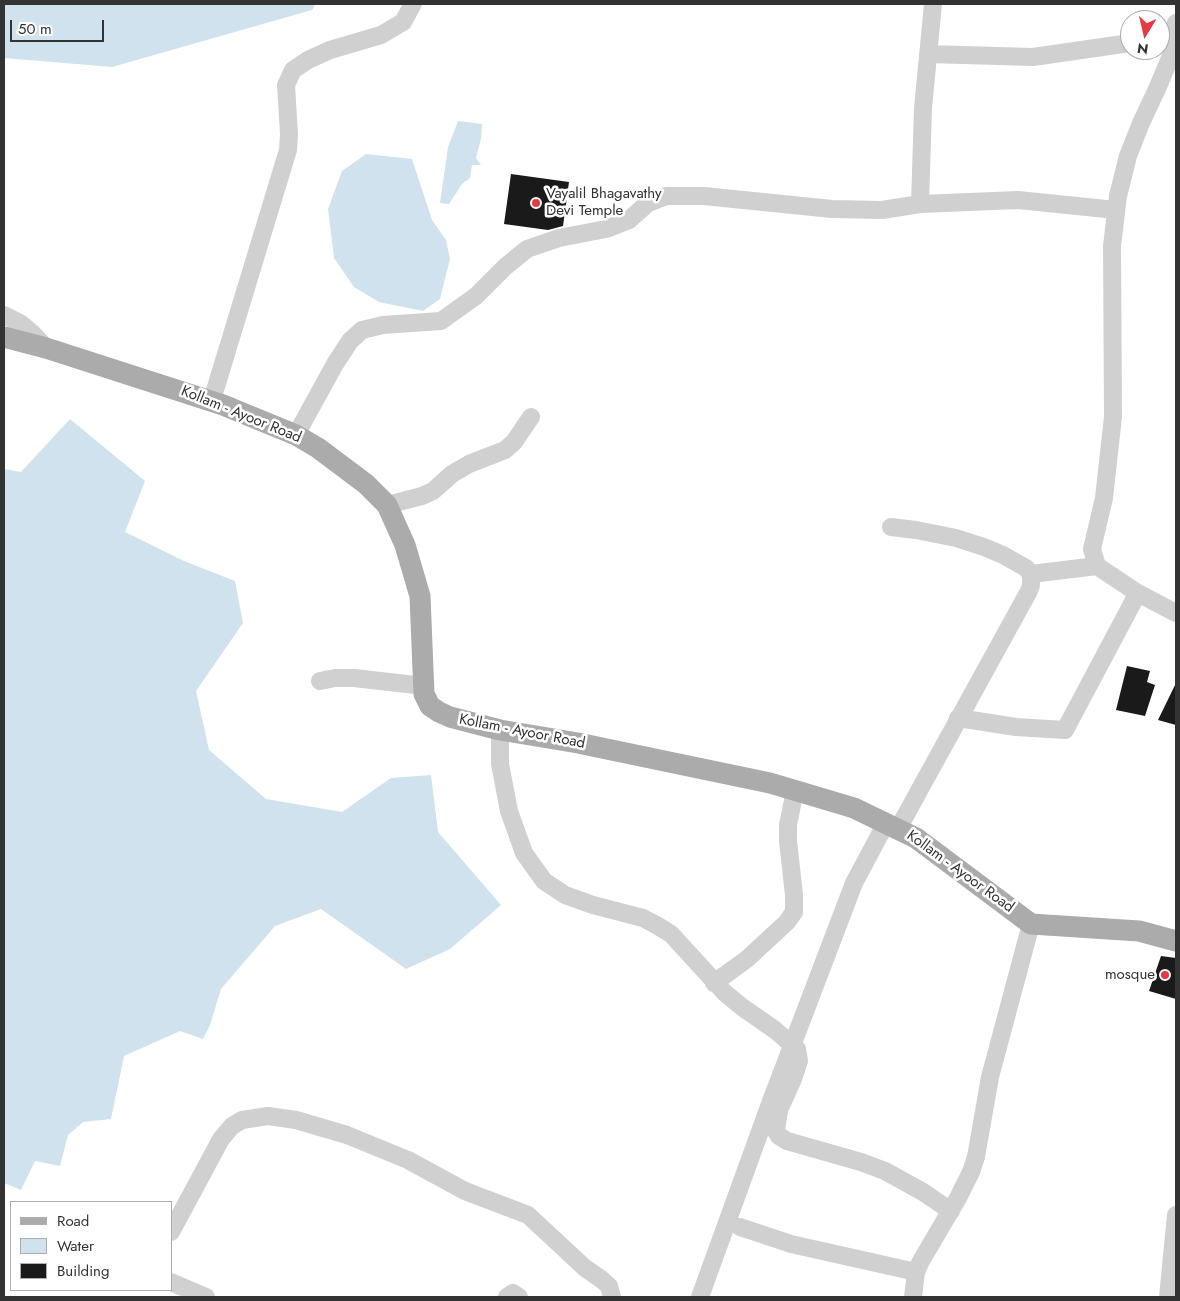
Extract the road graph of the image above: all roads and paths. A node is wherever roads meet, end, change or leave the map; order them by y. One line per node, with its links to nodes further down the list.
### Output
1 (413, 4): 13 (street)
2 (933, 4): 6 (street)
3 (1176, 22): 5 (street)
4 (1120, 44): 6 (street)
5 (1170, 50)
6 (928, 54): 8 (street)
7 (1167, 60): 9 (street)
8 (920, 204): 9 (street); 15 (street)
9 (1116, 210): 18 (street)
10 (4, 315): 12 (street)
11 (4, 337): 12 (main road, Kollam - Ayoor Road)
12 (46, 348): 13 (main road, Kollam - Ayoor Road)
13 (212, 400): 15 (main road, Kollam - Ayoor Road)
14 (531, 418): 16 (street)
15 (296, 435): 16 (main road, Kollam - Ayoor Road)
16 (388, 505): 23 (main road, Kollam - Ayoor Road)
17 (891, 527): 19 (street)
18 (1097, 566): 19 (street); 20 (street)
19 (1031, 574): 24 (street)
20 (1136, 592): 21 (street); 24 (street)
21 (1176, 614)
22 (320, 681): 23 (street)
23 (424, 686): 25 (main road, Kollam - Ayoor Road)
24 (958, 718): 27 (street)
25 (500, 730): 26 (main road, Kollam - Ayoor Road); 30 (street)
26 (795, 790): 27 (main road, Kollam - Ayoor Road); 30 (street)
27 (892, 826): 28 (main road, Kollam - Ayoor Road); 41 (street)
28 (1031, 924): 29 (main road); 31 (street)
29 (1176, 940)
30 (714, 983): 31 (street)
31 (950, 1211): 35 (street)
32 (1176, 1215): 43 (street)
33 (740, 1227): 35 (street)
34 (172, 1230): 40 (street)
35 (916, 1272): 42 (street)
36 (172, 1282): 37 (street)
37 (206, 1297)
38 (507, 1297): 39 (street)
39 (519, 1297)
40 (612, 1297)
41 (700, 1297)
42 (912, 1297)
43 (1168, 1297)

